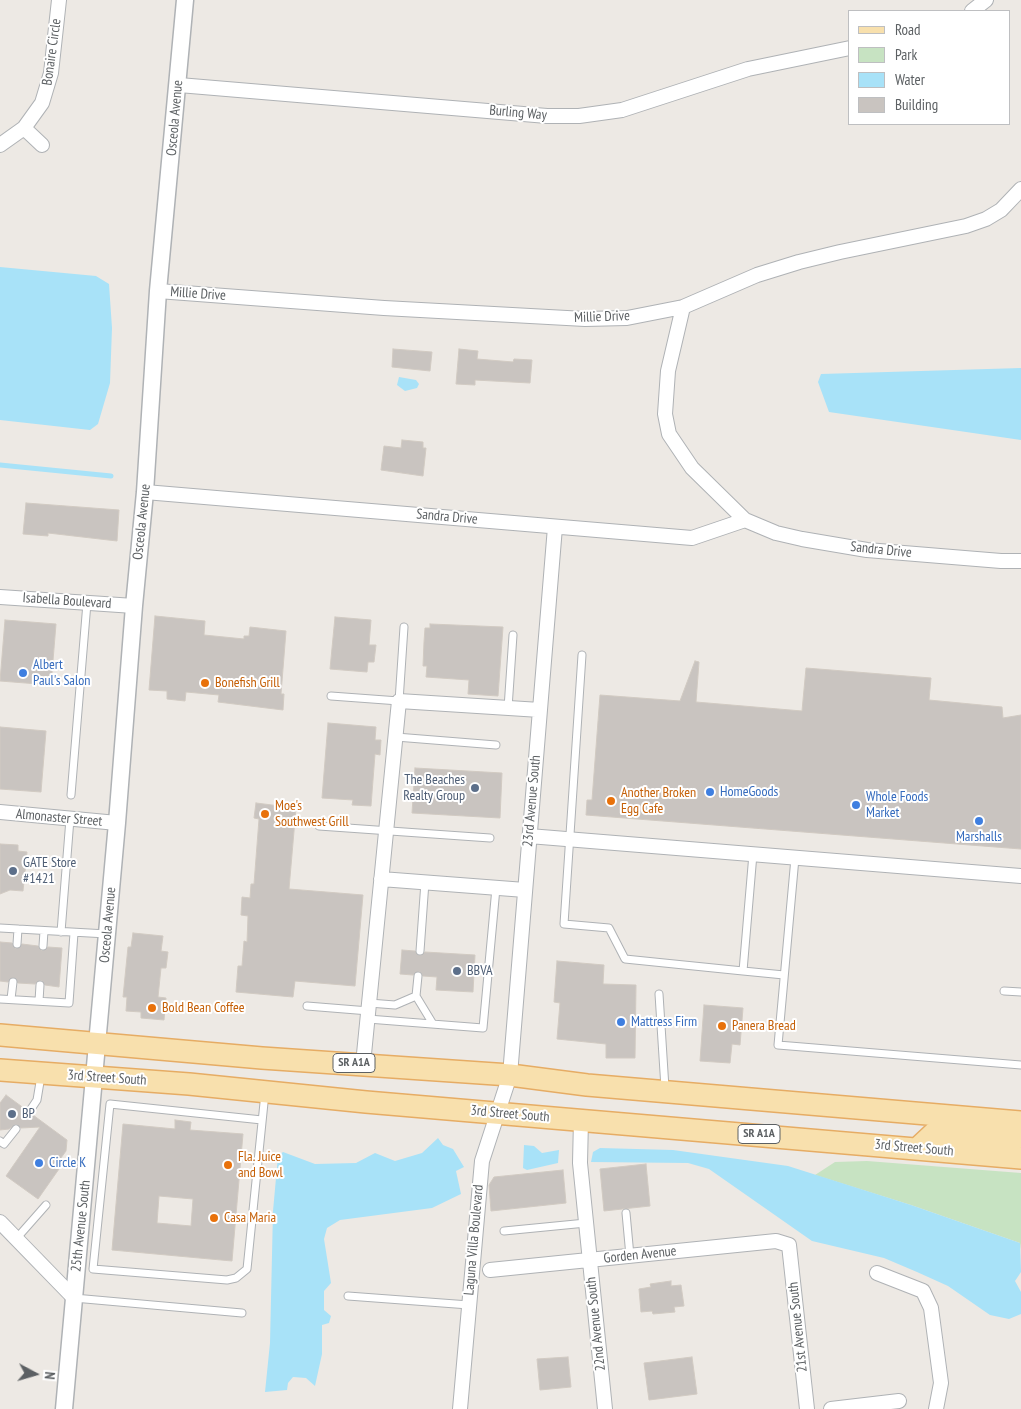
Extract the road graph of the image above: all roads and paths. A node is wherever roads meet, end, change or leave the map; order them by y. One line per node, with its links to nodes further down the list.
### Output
1 (59, 0): 7 (street, Bonaire Circle)
2 (185, 0): 6 (street, Osceola Avenue)
3 (986, 0): 4 (street)
4 (973, 10)
5 (848, 48): 6 (street, Burling Way)
6 (179, 85): 11 (street, Osceola Avenue)
7 (24, 128): 8 (street, Bonaire Circle); 9 (street)
8 (0, 145)
9 (42, 145)
10 (1021, 189): 12 (street, Millie Drive)
11 (158, 291): 12 (street, Millie Drive); 13 (street, Osceola Avenue)
12 (683, 307): 14 (street, Sandra Drive)
13 (145, 492): 15 (street, Sandra Drive); 19 (street, Osceola Avenue)
14 (745, 520): 15 (street, Sandra Drive); 16 (street, Sandra Drive)
15 (555, 527): 26 (street, 23rd Avenue South)
16 (1021, 561)
17 (0, 597): 18 (street, Isabella Boulevard)
18 (87, 602): 19 (street, Isabella Boulevard); 29 (lane)
19 (134, 606): 32 (street, Osceola Avenue)
20 (404, 627): 24 (lane)
21 (513, 635): 25 (lane)
22 (582, 655): 37 (lane)
23 (331, 696): 24 (lane)
24 (399, 701): 25 (street); 27 (street)
25 (508, 708): 26 (street)
26 (540, 710): 35 (street, 23rd Avenue South)
27 (396, 737): 28 (lane); 34 (street)
28 (496, 745)
29 (71, 795)
30 (0, 812): 31 (street, Almonaster Street)
31 (70, 819): 32 (street, Almonaster Street); 48 (lane)
32 (117, 823): 50 (street, Osceola Avenue)
33 (319, 826): 34 (lane)
34 (386, 831): 36 (lane); 41 (street)
35 (529, 836): 37 (street); 44 (street, 23rd Avenue South)
36 (490, 838)
37 (571, 840): 38 (street); 54 (lane)
38 (753, 854): 39 (street); 54 (lane)
39 (795, 858): 40 (street); 55 (lane)
40 (1021, 876)
41 (381, 879): 42 (street); 67 (street)
42 (425, 882): 43 (street); 53 (lane)
43 (496, 888): 44 (street); 68 (lane)
44 (525, 890): 75 (street, 23rd Avenue South)
45 (0, 928): 46 (lane)
46 (18, 929): 47 (lane); 51 (lane)
47 (44, 931): 48 (lane); 52 (lane)
48 (61, 932): 49 (lane)
49 (74, 933): 50 (lane); 65 (lane)
50 (108, 934): 70 (street, Osceola Avenue)
51 (17, 944)
52 (43, 946)
53 (420, 951)
54 (743, 971): 55 (lane)
55 (784, 975): 72 (lane)
56 (418, 976): 62 (lane)
57 (12, 982): 64 (lane)
58 (40, 985): 65 (lane)
59 (1004, 991): 60 (lane)
60 (1021, 992)
61 (659, 994): 78 (lane)
62 (416, 996): 67 (lane); 68 (lane)
63 (0, 998): 64 (lane)
64 (11, 999): 65 (lane)
65 (39, 1001)
66 (307, 1006): 67 (lane)
67 (369, 1011): 68 (lane); 71 (street)
68 (437, 1024)
69 (0, 1035): 70 (main road, SR A1A)
70 (98, 1043): 71 (main road, SR A1A); 76 (street, 25th Avenue South)
71 (363, 1064): 75 (main road, SR A1A)
72 (1021, 1065)
73 (0, 1070): 74 (main road, 3rd Street South / SR A1A)
74 (41, 1073): 76 (main road, 3rd Street South / SR A1A); 79 (lane)
75 (510, 1075): 78 (main road, SR A1A); 80 (street, Laguna Villa Boulevard)
76 (94, 1077): 77 (main road, 3rd Street South / SR A1A); 85 (street, 25th Avenue South)
77 (266, 1091): 80 (main road, 3rd Street South / SR A1A); 81 (lane)
78 (665, 1091): 83 (main road, SR A1A)
79 (29, 1112)
80 (497, 1113): 82 (main road, 3rd Street South / SR A1A); 105 (street, Laguna Villa Boulevard)
81 (262, 1120): 86 (lane); 100 (lane)
82 (581, 1120): 89 (main road, 3rd Street South / SR A1A); 94 (street, 22nd Avenue South)
83 (1021, 1122)
84 (16, 1129): 88 (lane)
85 (90, 1131): 86 (lane); 100 (street, 25th Avenue South)
86 (107, 1133): 100 (lane)
87 (1021, 1136): 89 (main road)
88 (0, 1141)
89 (918, 1148): 90 (main road, 3rd Street South / SR A1A)
90 (1021, 1158)
91 (46, 1205): 96 (lane)
92 (626, 1214): 98 (lane)
93 (0, 1222): 96 (street)
94 (586, 1223): 95 (lane); 99 (street, 22nd Avenue South)
95 (504, 1231)
96 (16, 1239): 104 (street)
97 (789, 1245): 98 (street, Gorden Avenue); 111 (street, 21st Avenue South)
98 (630, 1256): 99 (street, Gorden Avenue)
99 (590, 1261): 101 (street, Gorden Avenue); 110 (street, 22nd Avenue South)
100 (84, 1269): 104 (street, 25th Avenue South)
101 (490, 1270)
102 (878, 1273): 113 (street)
103 (348, 1296): 105 (lane)
104 (74, 1298): 106 (lane); 108 (street, 25th Avenue South)
105 (469, 1305): 109 (street, Laguna Villa Boulevard)
106 (242, 1313)
107 (899, 1401): 112 (street)
108 (64, 1409)
109 (460, 1409)
110 (605, 1409)
111 (807, 1409)
112 (831, 1409)
113 (936, 1409)

